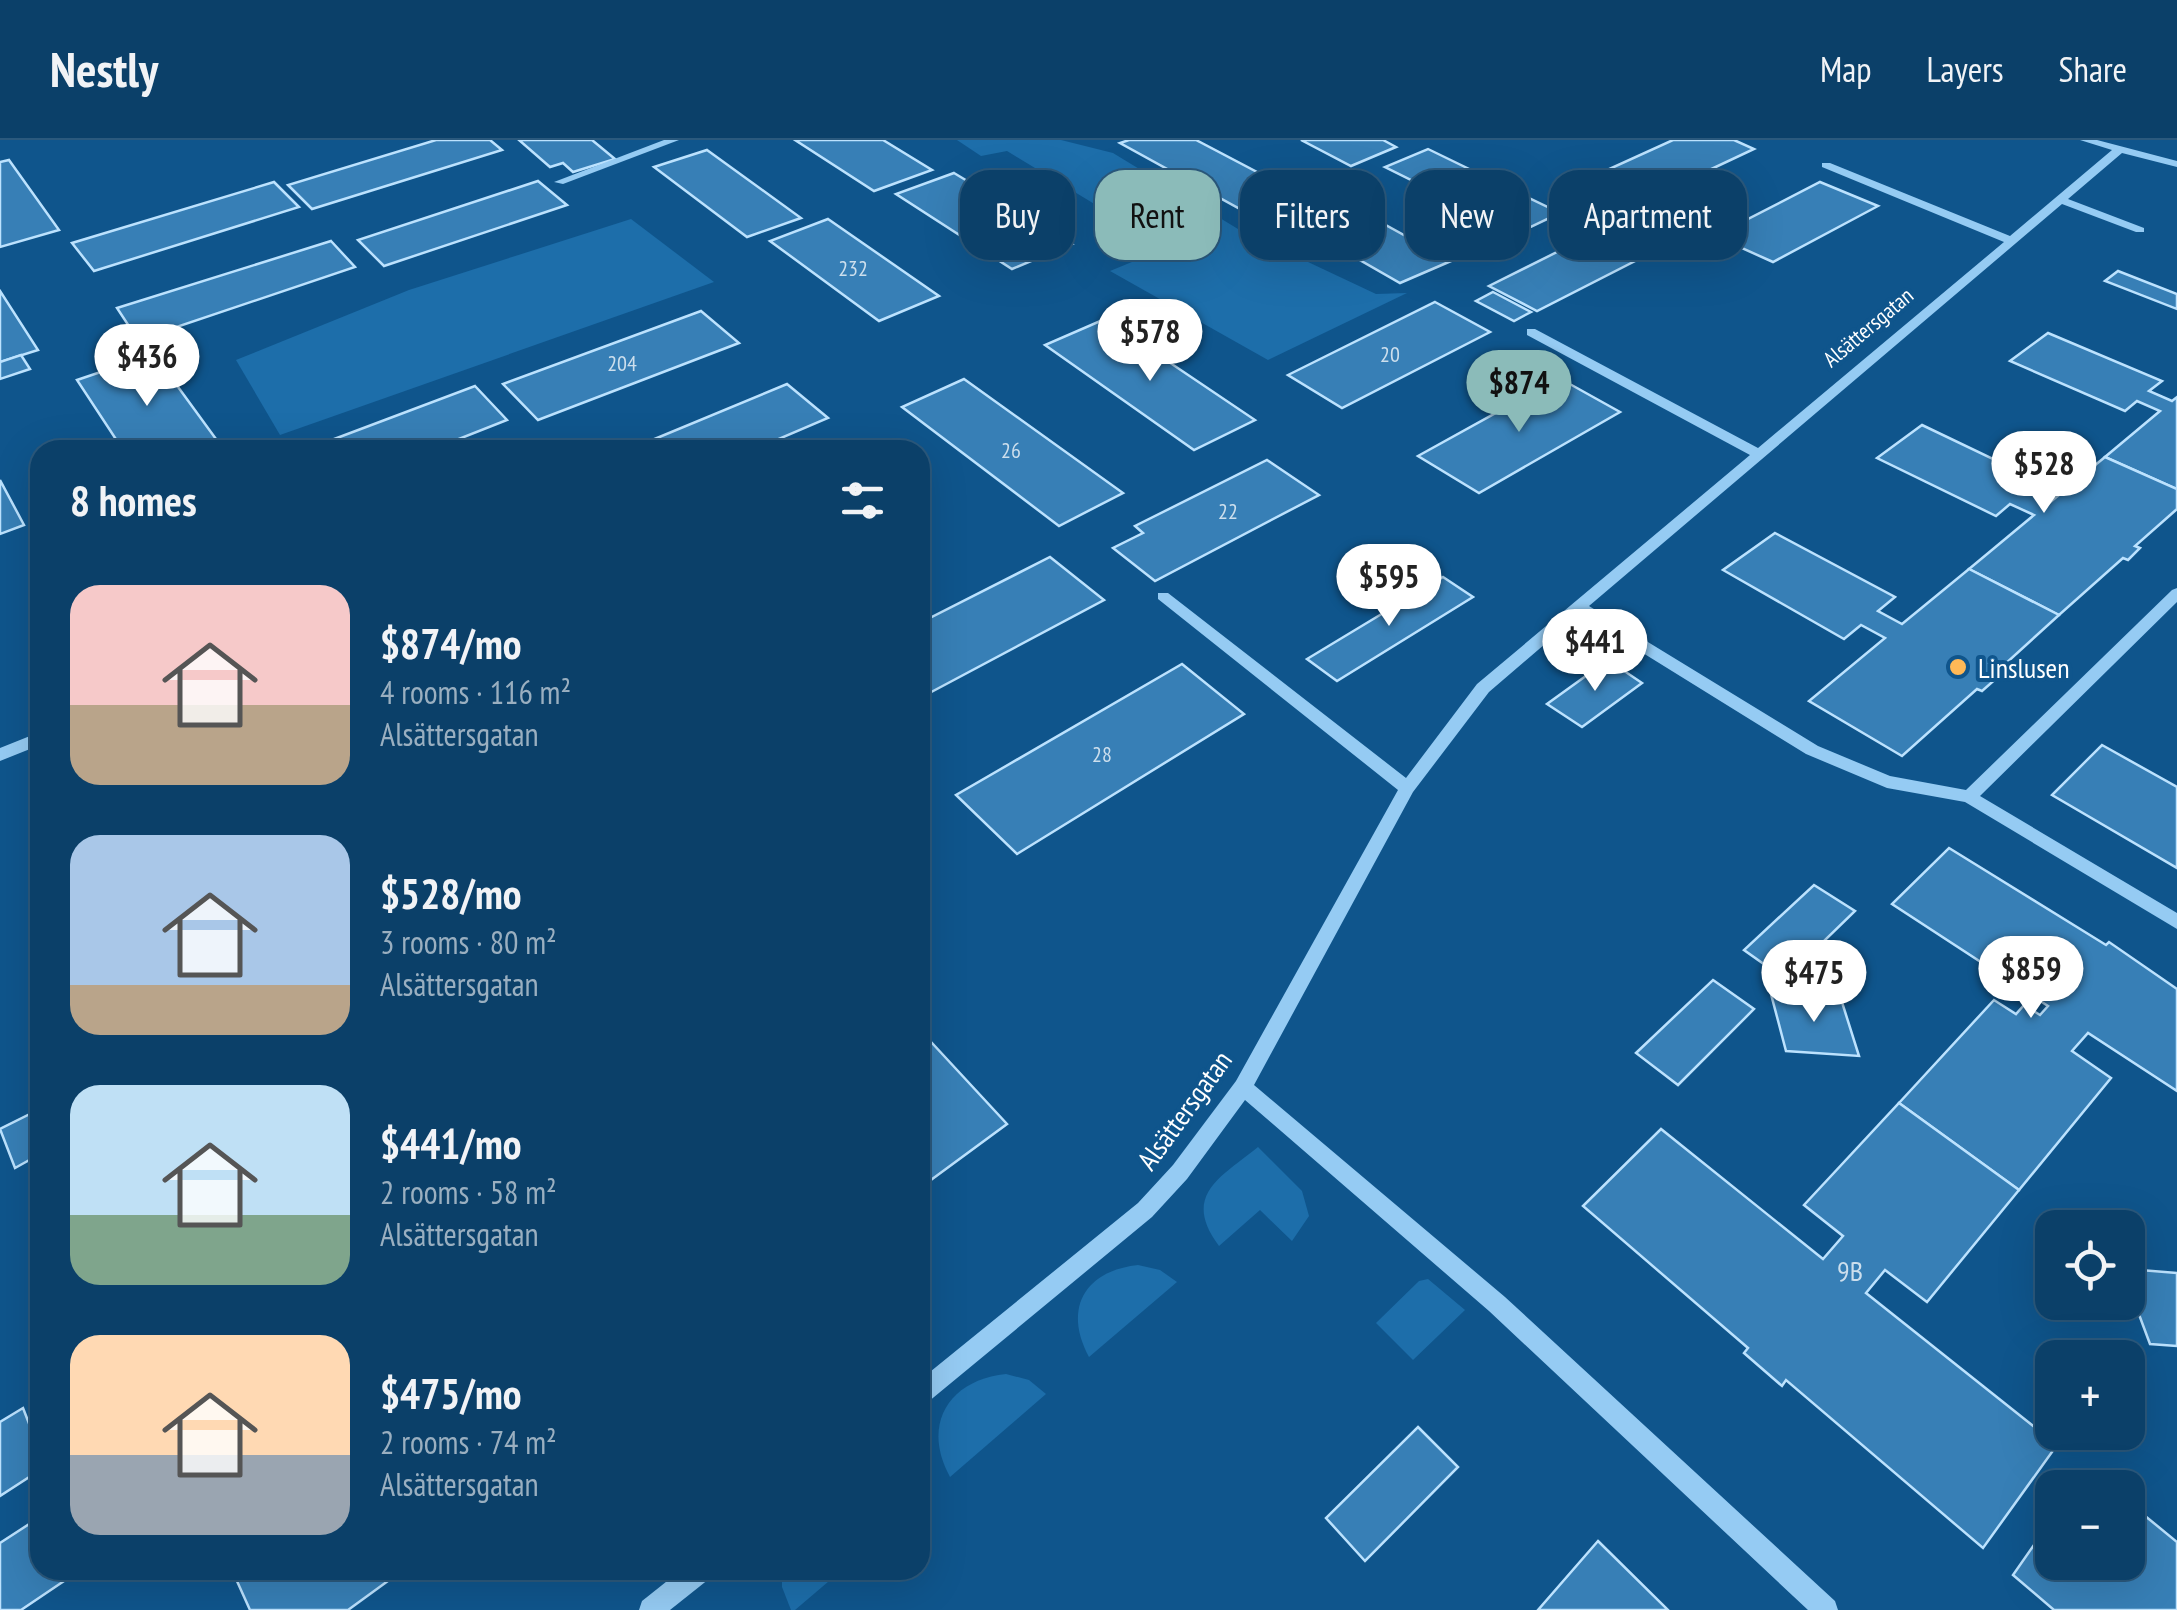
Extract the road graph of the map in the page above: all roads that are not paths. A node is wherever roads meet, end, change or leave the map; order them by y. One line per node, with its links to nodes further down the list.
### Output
1 (674, 140): 6 (street)
2 (2085, 140): 3 (street)
3 (2120, 148): 4 (street); 7 (street, Alsättersgatan)
4 (2177, 164)
5 (1826, 165): 9 (street)
6 (559, 182)
7 (2058, 199): 8 (street); 9 (street, Alsättersgatan)
8 (2140, 230)
9 (2012, 241): 11 (street, Alsättersgatan)
10 (1531, 332): 11 (street)
11 (1758, 454): 14 (street, Alsättersgatan)
12 (2177, 593): 18 (street)
13 (1163, 596): 17 (street)
14 (1578, 607): 17 (street, Alsättersgatan); 18 (street)
15 (30, 742): 16 (street)
16 (0, 756)
17 (1407, 788): 20 (street, Alsättersgatan)
18 (1969, 797): 19 (street)
19 (2177, 922)
20 (1243, 1086): 21 (street, Alsättersgatan); 24 (street)
21 (930, 1386)
22 (688, 1580): 23 (street)
23 (651, 1610)
24 (1826, 1610)

